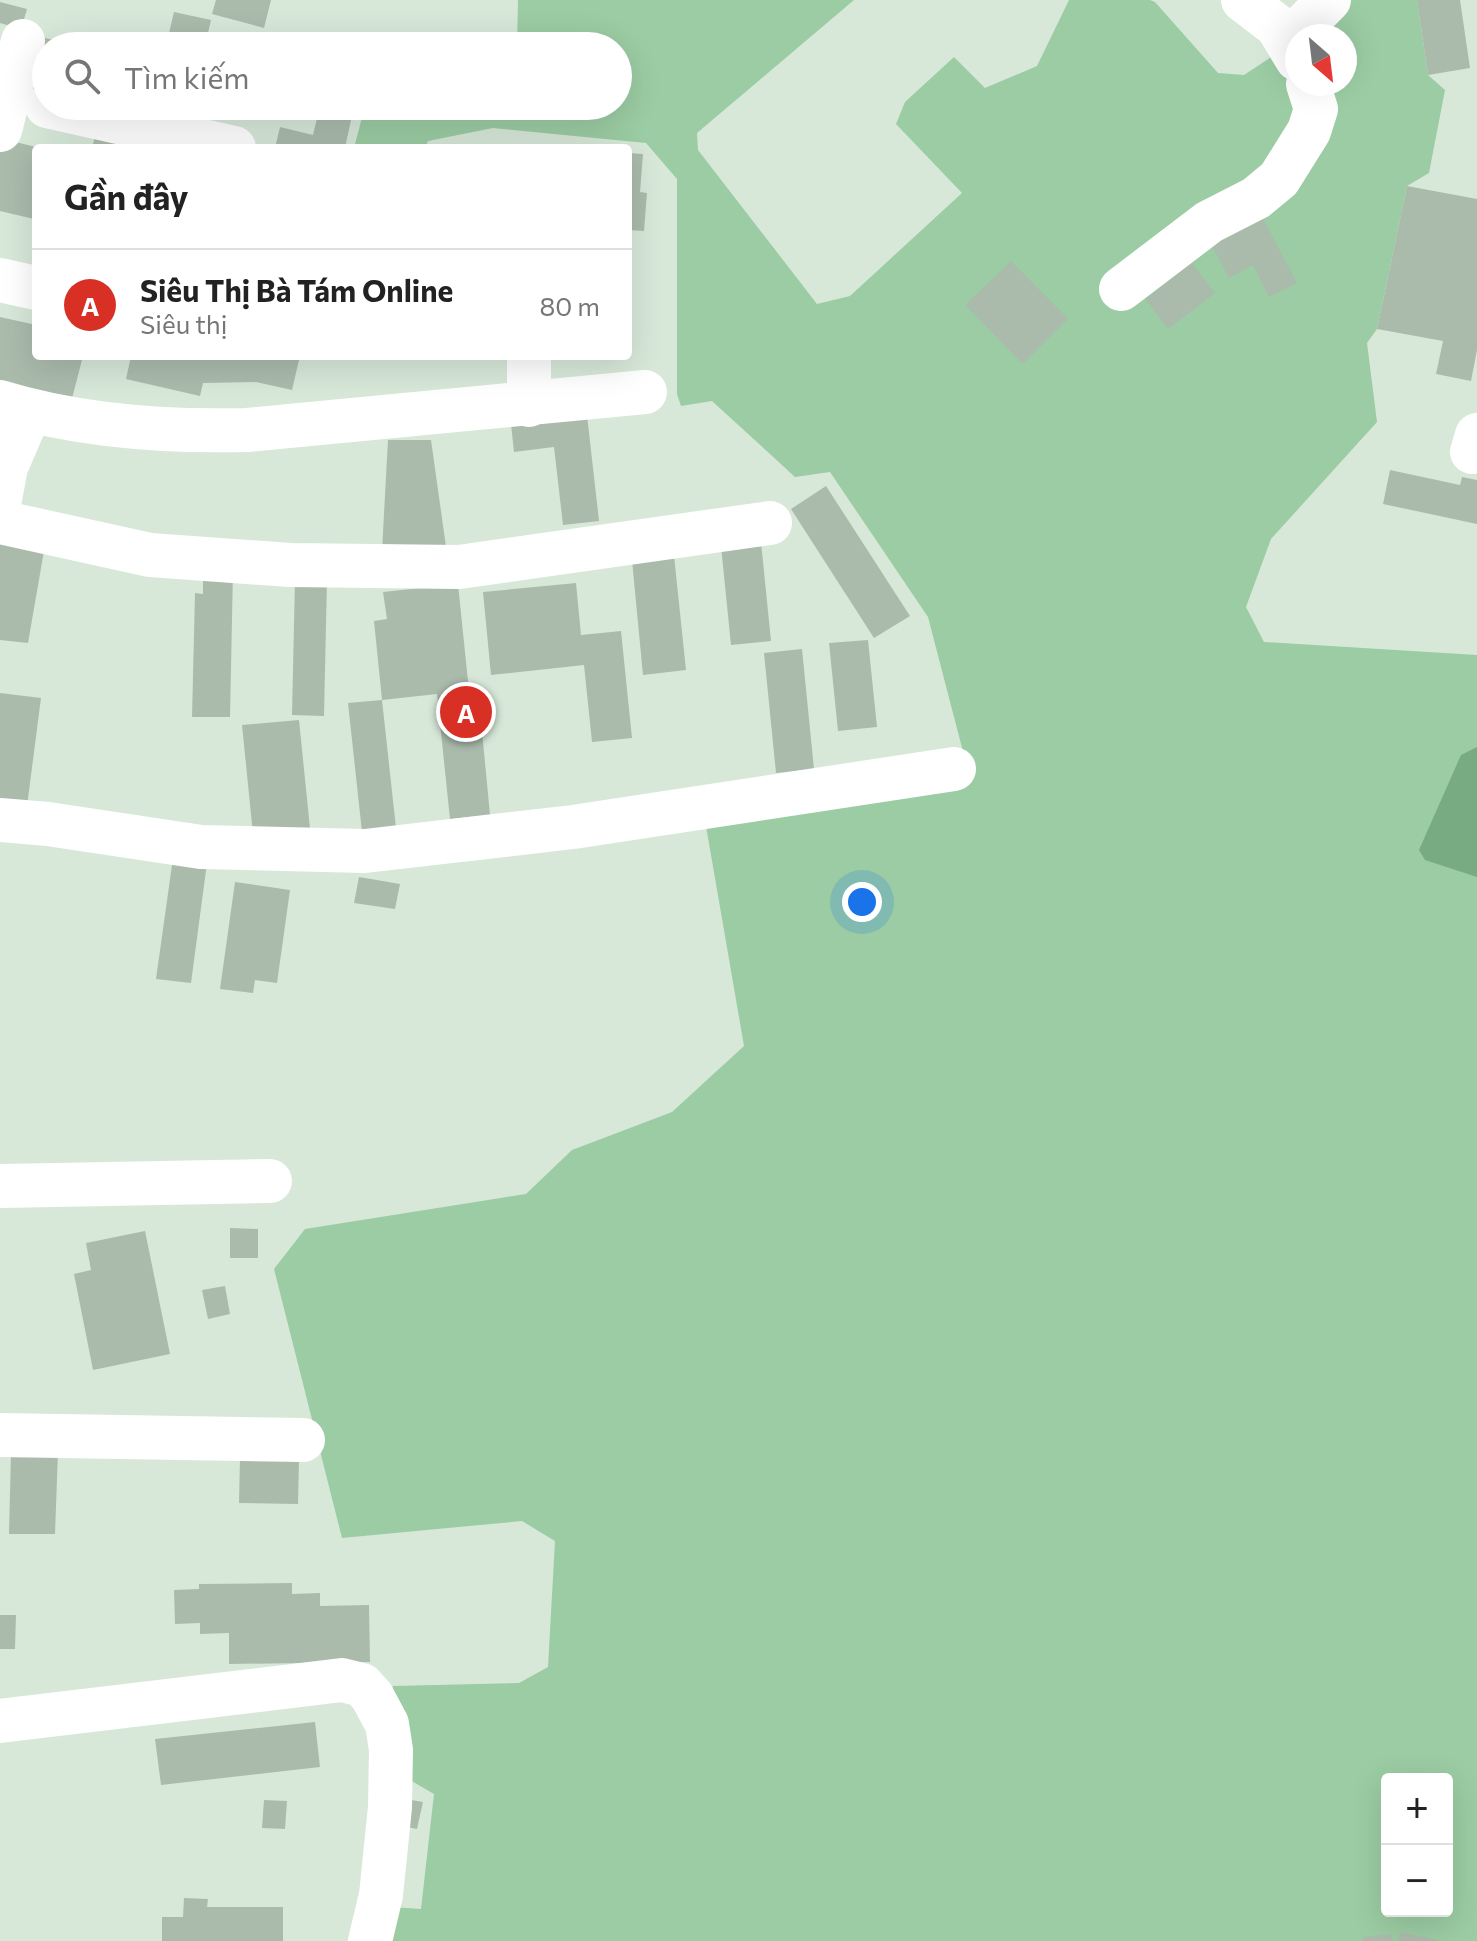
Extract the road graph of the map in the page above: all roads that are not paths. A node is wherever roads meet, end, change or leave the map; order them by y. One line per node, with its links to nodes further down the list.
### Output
1 (1243, 0): 4 (street)
2 (1329, 0): 3 (street)
3 (1311, 24)
4 (1285, 39)
5 (23, 41): 7 (street)
6 (1312, 96): 12 (street)
7 (25, 110)
8 (80, 120): 9 (street)
9 (212, 144)
10 (0, 280): 11 (street)
11 (32, 287)
12 (1121, 289)
13 (529, 360): 15 (street)
14 (645, 392): 15 (street)
15 (529, 405): 16 (street)
16 (15, 407): 17 (street)
17 (0, 499)
18 (0, 522): 19 (street)
19 (770, 523)
20 (954, 769): 21 (street)
21 (0, 820)
22 (270, 1181): 23 (street)
23 (0, 1186)
24 (0, 1435): 25 (street)
25 (303, 1440)
26 (0, 1721): 27 (street)
27 (370, 1941)

